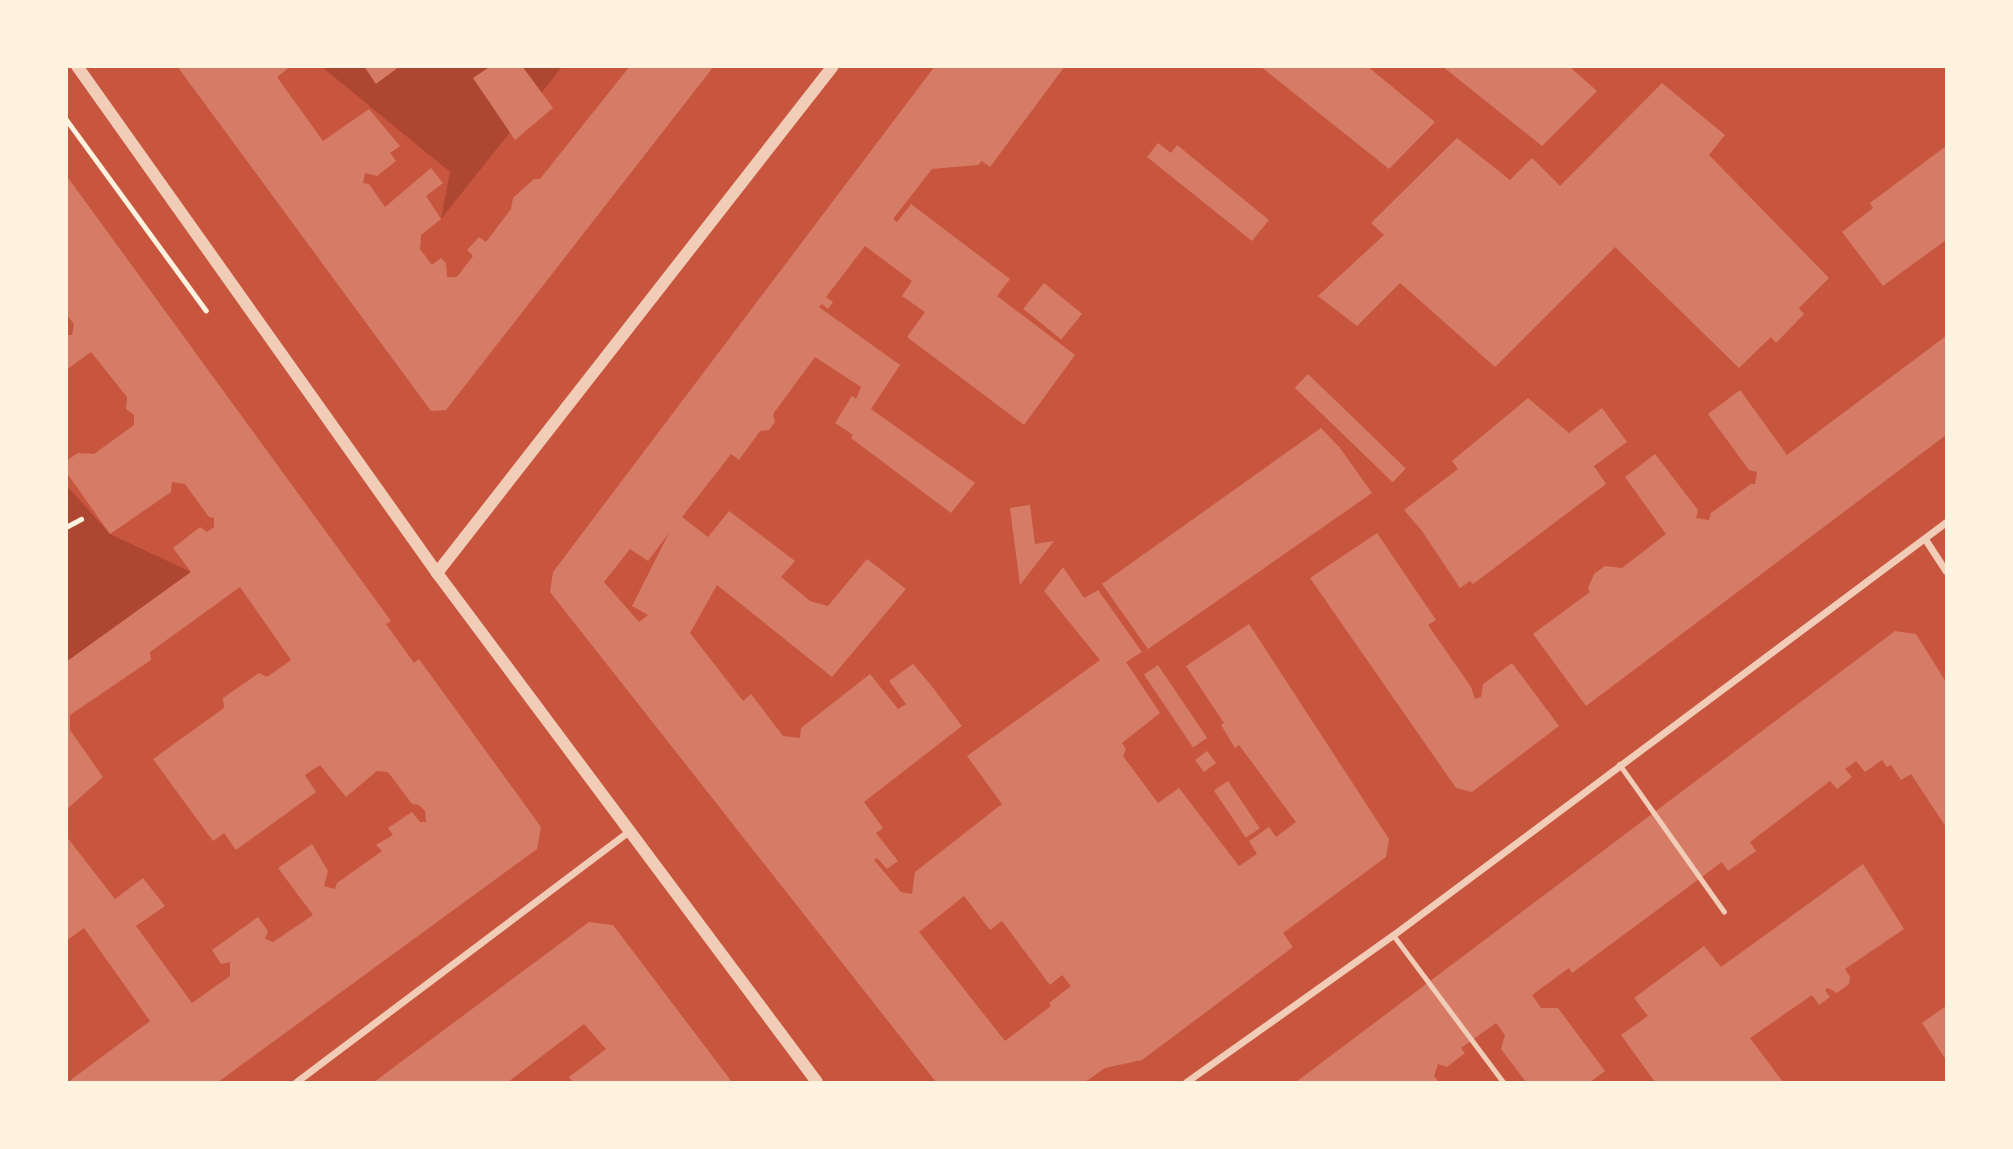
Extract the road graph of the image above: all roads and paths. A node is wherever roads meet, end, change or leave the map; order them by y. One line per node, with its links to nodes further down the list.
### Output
1 (77, 66): 8 (street)
2 (833, 66): 8 (street)
3 (81, 519): 5 (path)
4 (1947, 522): 6 (street)
5 (66, 527)
6 (1925, 539): 7 (street); 9 (street)
7 (1947, 571)
8 (437, 573): 10 (street)
9 (1619, 764): 11 (lane); 12 (street)
10 (629, 831): 13 (street); 14 (street)
11 (1724, 912)
12 (1393, 935): 15 (street); 16 (lane)
13 (296, 1083)
14 (817, 1083)
15 (1186, 1083)
16 (1503, 1083)

